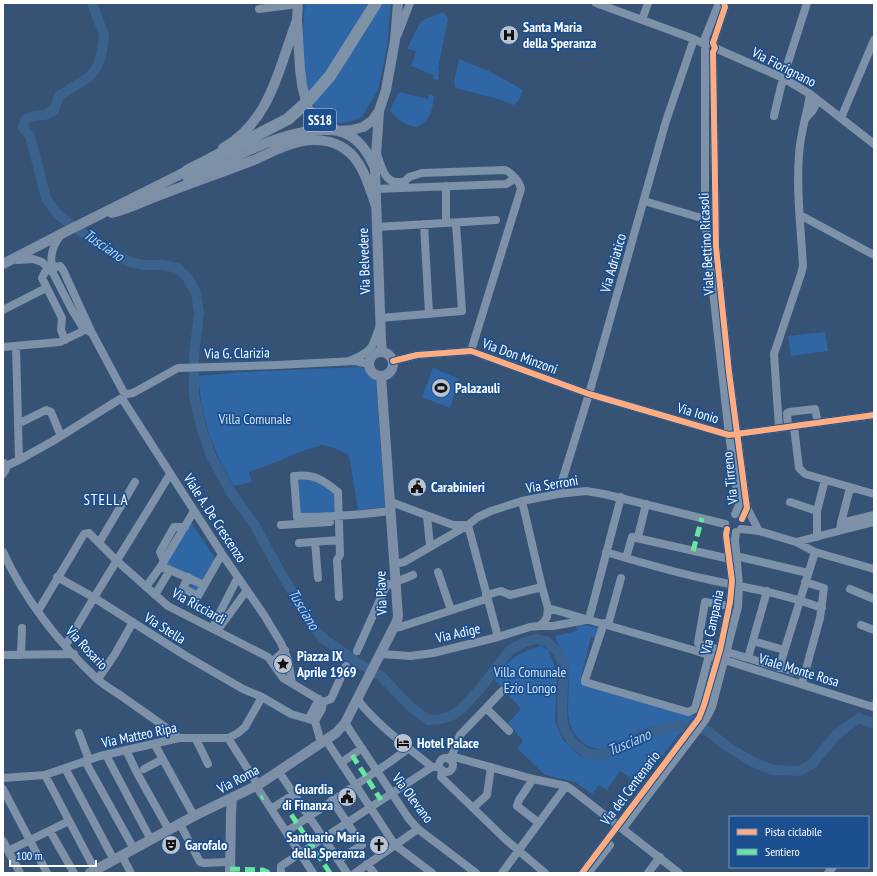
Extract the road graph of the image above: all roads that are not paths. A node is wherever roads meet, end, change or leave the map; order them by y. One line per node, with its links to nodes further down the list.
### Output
1 (298, 3): 10 (street); 11 (main road, Via Belvedere / SS18)
2 (376, 3): 28 (highway, bridge)
3 (398, 3): 14 (main road, Via Belvedere / SS18)
4 (410, 3): 14 (street)
5 (596, 3): 12 (street, Via Fiorignano)
6 (648, 3): 12 (street)
7 (719, 3): 16 (street)
8 (724, 3): 16 (street)
9 (807, 3): 17 (street)
10 (259, 9)
11 (297, 20): 24 (main road, Via Belvedere / SS18); 28 (main road, SS18)
12 (642, 20): 13 (street, Via Fiorignano)
13 (694, 39): 16 (street, Via Fiorignano); 36 (street, Via Adriatico)
14 (395, 40): 21 (main road, Via Belvedere / SS18)
15 (874, 40): 23 (street)
16 (711, 47): 17 (street, Via Fiorignano); 40 (street, Viale Bettino Ricasoli); 74 (street, Viale Bettino Ricasoli)
17 (783, 78): 18 (street, Via Fiorignano); 22 (street)
18 (815, 97): 19 (street, Via Fiorignano); 20 (street)
19 (826, 106): 20 (street); 23 (street, Via Fiorignano)
20 (811, 108): 38 (street)
21 (379, 111): 24 (main road, Via Belvedere / SS18); 26 (main road, Via Belvedere)
22 (774, 116)
23 (841, 118): 25 (street, Via Fiorignano)
24 (338, 131): 27 (main road, Via Belvedere); 31 (main road, SS18)
25 (874, 142)
26 (376, 152): 27 (main road, Via Belvedere); 32 (street)
27 (375, 170): 35 (main road, Via Belvedere)
28 (187, 171): 31 (main road, SS18)
29 (459, 172): 30 (street); 32 (street); 34 (street)
30 (513, 177): 34 (street); 62 (street)
31 (166, 182): 39 (main road, SS18)
32 (404, 184): 33 (street); 35 (street)
33 (446, 186): 34 (street); 42 (street)
34 (459, 186)
35 (376, 189): 37 (main road, Via Belvedere)
36 (644, 201): 40 (street); 67 (street, Via Adriatico)
37 (376, 206): 39 (main road); 45 (main road, Via Belvedere)
38 (800, 215): 47 (street); 73 (street)
39 (96, 216): 46 (main road, SS18)
40 (705, 219): 74 (street, Viale Bettino Ricasoli)
41 (496, 220): 43 (street)
42 (446, 223): 43 (street); 44 (street)
43 (456, 223): 54 (street)
44 (424, 224): 45 (street); 54 (street)
45 (377, 227): 55 (main road, Via Belvedere)
46 (66, 231): 48 (main road, SS18); 50 (street)
47 (874, 255)
48 (13, 259): 49 (main road, SS18); 50 (street, Viale A. De Crescenzo)
49 (3, 264)
50 (51, 270): 51 (street); 53 (street, Viale A. De Crescenzo); 57 (street, Viale A. De Crescenzo)
51 (46, 288): 52 (street); 58 (street)
52 (3, 310)
53 (72, 310): 56 (street, Viale A. De Crescenzo); 57 (street, Viale A. De Crescenzo)
54 (429, 314): 55 (street)
55 (380, 322): 61 (main road, Via Belvedere); 65 (street)
56 (82, 332): 58 (street); 68 (street, Viale A. De Crescenzo)
57 (92, 334): 68 (street, Viale A. De Crescenzo)
58 (64, 340): 59 (street)
59 (16, 346): 60 (street); 71 (street)
60 (3, 347)
61 (382, 351): 63 (main road); 64 (main road)
62 (471, 351): 64 (street, Via Don Minzoni); 67 (street, Via Don Minzoni)
63 (370, 360): 65 (street, Via G. Clarizia); 66 (main road)
64 (394, 360): 66 (main road)
65 (352, 361): 68 (street, Via G. Clarizia)
66 (381, 376): 89 (main road)
67 (588, 394): 74 (street, Via Ionio); 83 (street, Via Adriatico)
68 (122, 395): 75 (street, Via G. Clarizia); 79 (street, Viale A. De Crescenzo)
69 (874, 415): 70 (street, Via Ionio)
70 (818, 423): 72 (street, Via Ionio); 72 (street)
71 (18, 424): 75 (street); 76 (street)
72 (791, 427): 73 (street, Via Ionio); 80 (street)
73 (779, 428): 74 (street, Via Ionio)
74 (733, 434): 90 (street, Via Tirreno); 97 (street, Via Tirreno)
75 (61, 436): 76 (street, Via G. Clarizia)
76 (19, 460): 77 (street, Via G. Clarizia)
77 (4, 464): 78 (street)
78 (3, 474)
79 (170, 474): 91 (street, Viale A. De Crescenzo); 117 (street)
80 (825, 480): 82 (street); 92 (street)
81 (134, 482): 108 (street)
82 (850, 488): 84 (street); 101 (street)
83 (558, 494): 85 (street, Via Serroni); 86 (street, Via Serroni)
84 (874, 494)
85 (621, 497): 88 (street, Via Serroni); 112 (street)
86 (522, 501): 99 (street, Via Serroni); 135 (street)
87 (790, 502): 92 (street)
88 (646, 504): 100 (street, Via Serroni); 103 (street)
89 (391, 507): 94 (street); 95 (street); 119 (main road, Via Piave)
90 (747, 508): 97 (street, Via Tirreno); 102 (street)
91 (194, 511): 114 (street, Viale A. De Crescenzo); 118 (street)
92 (817, 511): 104 (street)
93 (874, 515): 101 (street)
94 (427, 516): 99 (street); 110 (street)
95 (338, 519): 95 (street); 98 (street); 105 (street)
96 (874, 522): 101 (street)
97 (739, 523): 100 (street, Via Serroni); 100 (street); 102 (street); 116 (street, Via Campania)
98 (281, 525)
99 (468, 525): 110 (street, Via Serroni); 140 (street)
100 (726, 526): 116 (street, Via Campania)
101 (840, 527): 104 (street)
102 (759, 531): 107 (street)
103 (638, 537): 115 (street); 116 (street)
104 (817, 537): 107 (street)
105 (339, 540): 106 (street); 142 (street)
106 (314, 542): 109 (street); 128 (street)
107 (796, 542): 113 (street)
108 (99, 543): 117 (street, Via Ricciardi); 125 (street, Via Ricciardi)
109 (299, 543)
110 (430, 546): 119 (street, Via Serroni)
111 (3, 552): 149 (street, Via Rosario)
112 (606, 552): 115 (street); 150 (street)
113 (815, 552): 120 (street); 123 (street)
114 (222, 554): 126 (street, Viale A. De Crescenzo); 132 (street)
115 (626, 558): 133 (street)
116 (733, 558): 123 (street); 133 (street, Via Campania)
117 (117, 561): 134 (street, Via Ricciardi); 141 (street)
118 (163, 563): 121 (street); 134 (street)
119 (394, 564): 131 (main road, Via Piave)
120 (874, 569)
121 (170, 570): 127 (street); 139 (street)
122 (438, 572): 148 (street)
123 (808, 573): 130 (street)
124 (413, 575): 131 (street)
125 (57, 577): 141 (street, Via Stella); 149 (street)
126 (238, 577): 137 (street, Viale A. De Crescenzo); 157 (street)
127 (188, 578): 132 (street); 132 (street)
128 (318, 578)
129 (621, 578): 152 (street)
130 (805, 582): 144 (street); 147 (street)
131 (396, 583): 156 (main road, Via Piave); 164 (street)
132 (204, 585)
133 (736, 585): 138 (street); 145 (street, Via Campania); 168 (street, Via Campania)
134 (146, 587): 139 (street, Via Ricciardi)
135 (542, 587): 140 (street); 146 (street)
136 (850, 589): 143 (street)
137 (247, 590): 157 (street); 162 (street, Viale A. De Crescenzo)
138 (767, 591): 144 (street); 160 (street)
139 (155, 595): 157 (street, Via Ricciardi)
140 (486, 595): 148 (street); 159 (street)
141 (93, 597): 151 (street, Via Stella); 161 (street)
142 (339, 597)
143 (874, 599)
144 (800, 600): 147 (street); 163 (street)
145 (729, 606): 168 (street, Via Campania); 168 (street)
146 (548, 608): 150 (street, Via Adige); 154 (street)
147 (822, 608): 174 (street)
148 (451, 610): 156 (street)
149 (38, 612): 161 (street, Via Rosario)
150 (589, 619): 152 (street, Via Adige); 154 (street, Via Adige)
151 (133, 622): 176 (street); 180 (street, Via Stella)
152 (606, 624): 168 (street, Via Adige); 168 (street)
153 (861, 625): 158 (street)
154 (539, 626): 159 (street, Via Adige)
155 (22, 628): 167 (street)
156 (394, 628): 169 (main road, Via Piave)
157 (215, 630): 171 (street, Via Ricciardi)
158 (874, 630)
159 (498, 638): 169 (street, Via Adige)
160 (753, 641): 163 (street); 170 (street)
161 (66, 645): 165 (street, Via Rosario)
162 (285, 650): 171 (street); 177 (street, Viale A. De Crescenzo)
163 (784, 650): 173 (street)
164 (357, 651)
165 (74, 654): 167 (street); 176 (street, Via Rosario)
166 (3, 655): 167 (street)
167 (21, 655)
168 (719, 655): 170 (street); 178 (street, Viale Monte Rosa); 184 (street, Via Campania); 186 (street, Via Campania)
169 (379, 657): 175 (main road, Via Piave)
170 (748, 658): 173 (street)
171 (272, 662): 177 (street)
172 (346, 666): 181 (street)
173 (779, 668): 174 (street)
174 (805, 675): 178 (street)
175 (369, 676): 182 (main road, Via Roma)
176 (98, 679): 191 (street, Via Rosario)
177 (292, 683): 181 (street)
178 (802, 684): 183 (street, Viale Monte Rosa)
179 (502, 691): 185 (street)
180 (262, 697): 187 (street, Via Stella); 192 (street)
181 (319, 699): 187 (street)
182 (357, 699): 188 (main road, Via Roma); 197 (street)
183 (874, 706)
184 (712, 707): 186 (street, Via del Centenario)
185 (486, 708): 189 (street); 200 (street)
186 (702, 718): 231 (street, Via del Centenario)
187 (312, 719): 194 (street)
188 (345, 723): 194 (main road, Via Roma); 196 (street, Via Olevano)
189 (509, 731)
190 (78, 733): 202 (street)
191 (178, 738): 193 (street, Via Matteo Ripa); 195 (street, Via Matteo Ripa)
192 (228, 738): 193 (street, Via Matteo Ripa); 214 (street)
193 (196, 739): 204 (street)
194 (322, 740): 203 (street); 210 (main road, Via Roma)
195 (155, 745): 198 (street, Via Matteo Ripa); 201 (street)
196 (362, 748): 203 (street); 209 (street, Via Olevano)
197 (409, 748): 207 (street); 209 (street)
198 (126, 750): 199 (street, Via Matteo Ripa); 233 (street)
199 (106, 755): 202 (street, Via Matteo Ripa); 237 (street)
200 (451, 758): 205 (street); 207 (street)
201 (163, 759): 208 (street); 225 (street)
202 (87, 760): 206 (street, Via Matteo Ripa); 241 (street)
203 (341, 763): 215 (street)
204 (208, 764)
205 (491, 767): 213 (street); 223 (street)
206 (65, 768): 211 (street, Via Matteo Ripa); 246 (street)
207 (438, 768): 218 (street); 223 (street)
208 (144, 769)
209 (377, 771): 215 (street); 218 (street, Via Olevano)
210 (279, 772): 214 (main road, Via Roma); 219 (street)
211 (45, 775): 212 (street, Via Matteo Ripa); 227 (street)
212 (3, 778)
213 (533, 779): 216 (street); 229 (street)
214 (257, 785): 220 (main road, Via Roma); 224 (street)
215 (356, 785): 221 (street); 222 (street)
216 (566, 786): 229 (street); 231 (street)
217 (3, 789): 239 (street)
218 (392, 793): 222 (street); 232 (street, Via Olevano)
219 (294, 794): 224 (street); 226 (street)
220 (232, 798): 225 (main road, Via Roma); 248 (main road)
221 (332, 800): 226 (street); 228 (street)
222 (370, 807): 228 (street); 240 (street)
223 (474, 808): 243 (street)
224 (271, 810): 235 (street)
225 (194, 816): 230 (main road, Via Roma)
226 (309, 816): 235 (street); 236 (street)
227 (69, 821): 234 (street); 250 (street)
228 (346, 822): 236 (street); 247 (street)
229 (539, 823): 243 (street)
230 (180, 824): 233 (main road, Via Roma); 248 (street)
231 (620, 826): 245 (street); 265 (street, Via del Centenario); 266 (street, Via del Centenario)
232 (418, 829): 240 (street); 263 (street, Via Olevano)
233 (169, 830): 237 (main road, Via Roma)
234 (50, 831): 239 (street); 254 (street)
235 (286, 832): 244 (street)
236 (323, 838): 244 (street); 247 (street)
237 (151, 840): 241 (main road, Via Roma)
238 (3, 841): 242 (street)
239 (30, 841): 242 (street); 253 (street)
240 (395, 845): 249 (street); 262 (street)
241 (134, 849): 246 (main road, Via Roma)
242 (8, 851): 252 (street)
243 (518, 851): 251 (street); 264 (street)
244 (300, 853): 257 (street); 258 (street)
245 (660, 857): 267 (street); 268 (street)
246 (118, 858): 250 (main road, Via Roma); 255 (street)
247 (338, 860): 259 (street)
248 (230, 862): 256 (main road)
249 (367, 864): 260 (street); 261 (street)
250 (92, 871)
251 (541, 872)
252 (20, 873)
253 (46, 873)
254 (74, 873)
255 (131, 873)
256 (230, 873)
257 (281, 873)
258 (313, 873)
259 (347, 873)
260 (356, 873)
261 (374, 873)
262 (432, 873)
263 (476, 873)
264 (502, 873)
265 (582, 873)
266 (588, 873)
267 (648, 873)
268 (679, 873)

